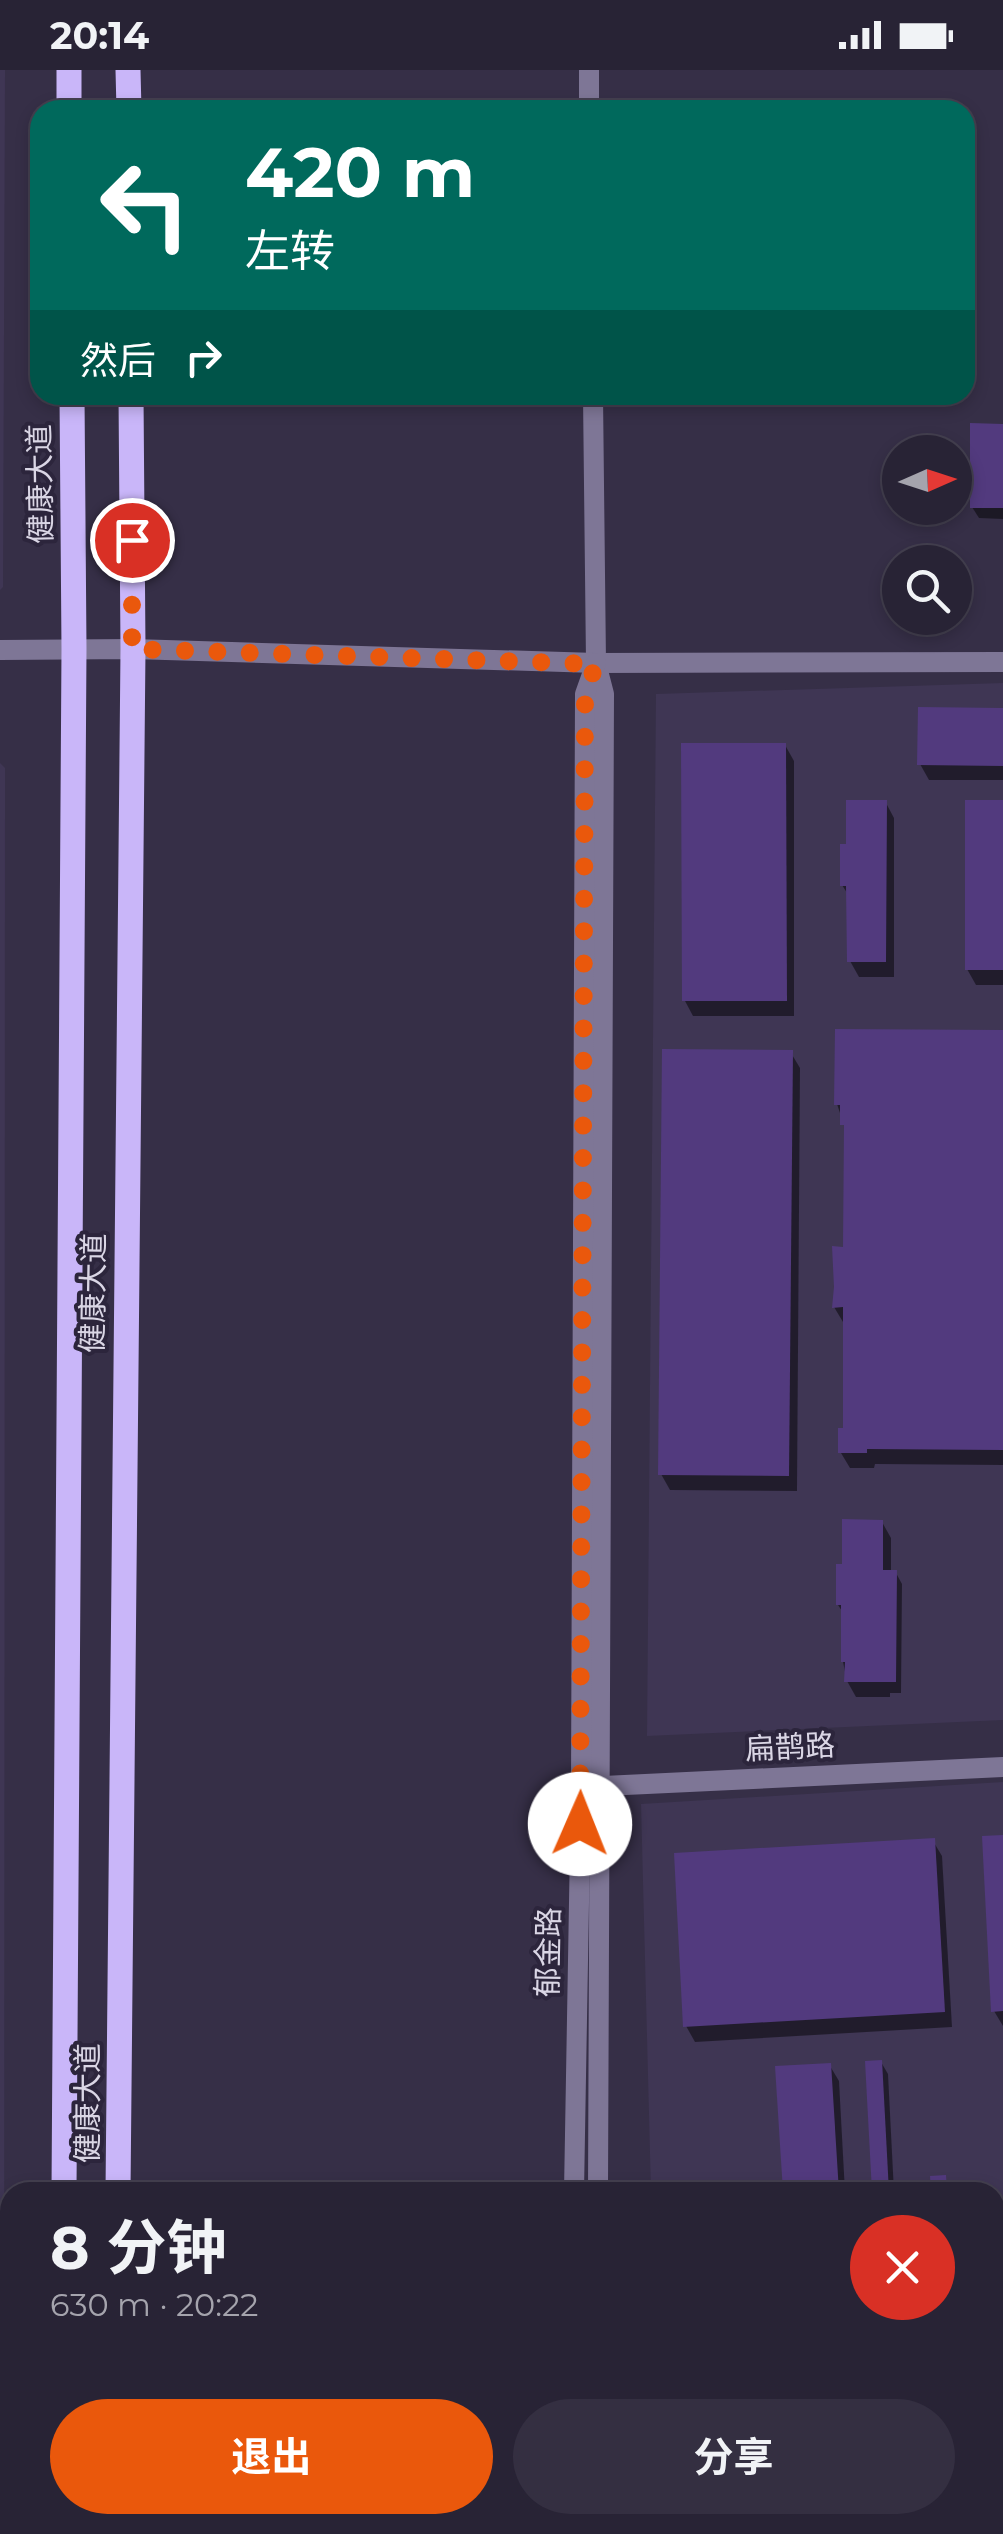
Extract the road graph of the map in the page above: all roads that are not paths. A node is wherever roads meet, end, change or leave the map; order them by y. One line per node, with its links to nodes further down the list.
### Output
1 (69, 70): 4 (main road)
2 (128, 70): 5 (main road)
3 (589, 70): 6 (street)
4 (69, 100)
5 (129, 100)
6 (590, 100)
7 (72, 405): 10 (main road, 健康大道)
8 (131, 405): 11 (main road, 健康大道)
9 (593, 405): 14 (street, 郁金路)
10 (74, 649): 11 (street); 12 (street); 17 (main road, 健康大道)
11 (132, 649): 14 (street); 18 (main road, 健康大道)
12 (0, 650)
13 (1003, 662): 14 (street)
14 (596, 664): 16 (street, 郁金路)
15 (1003, 1767): 16 (street, 扁鹊路)
16 (590, 1787): 19 (street, 郁金路); 20 (street, 郁金路)
17 (64, 2182)
18 (118, 2182)
19 (574, 2182)
20 (598, 2182)

